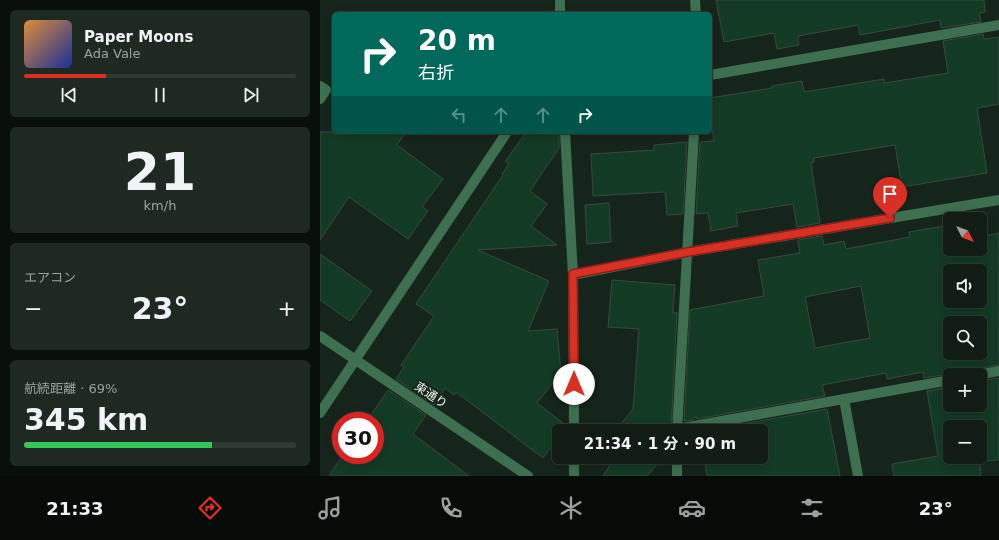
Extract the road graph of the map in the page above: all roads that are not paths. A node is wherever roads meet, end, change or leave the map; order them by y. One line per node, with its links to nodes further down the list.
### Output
1 (560, 0): 3 (street)
2 (695, 0): 4 (street)
3 (560, 12)
4 (696, 12)
5 (999, 25): 6 (street)
6 (712, 75)
7 (320, 86): 8 (street)
8 (320, 99)
9 (506, 134): 16 (street)
10 (565, 134): 14 (street)
11 (694, 134): 13 (street)
12 (999, 200): 13 (street)
13 (688, 252): 14 (street); 23 (street)
14 (573, 274): 22 (street)
15 (320, 336): 16 (street, 東通り)
16 (355, 360): 21 (street); 27 (street, 東通り)
17 (999, 371): 18 (street)
18 (987, 373)
19 (943, 381): 20 (street)
20 (844, 399): 24 (street); 30 (street)
21 (320, 413)
22 (574, 424)
23 (677, 424)
24 (709, 424)
25 (574, 464): 28 (street)
26 (677, 464): 29 (street)
27 (528, 476)
28 (574, 476)
29 (677, 476)
30 (858, 476)

